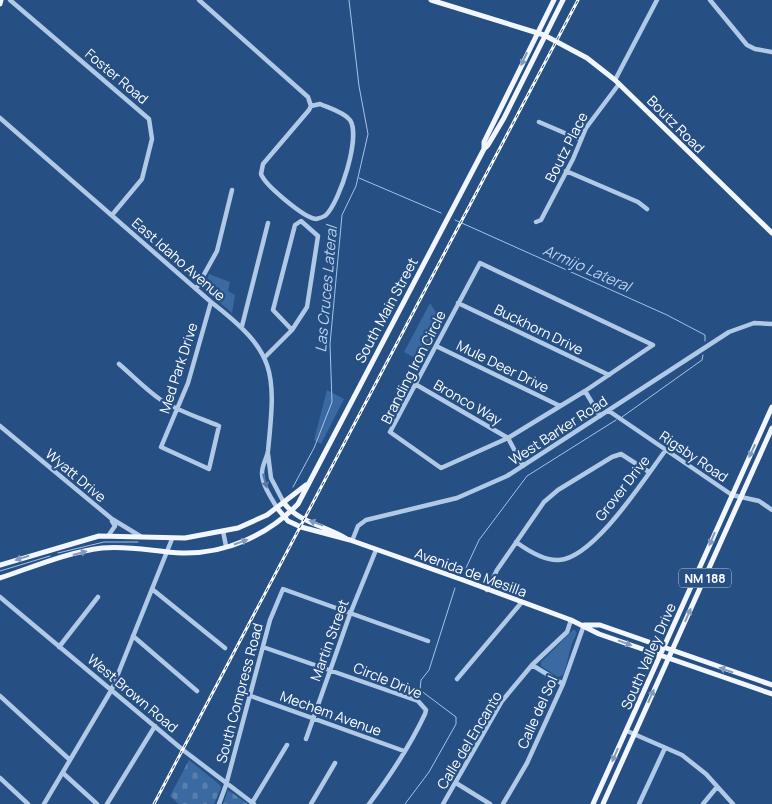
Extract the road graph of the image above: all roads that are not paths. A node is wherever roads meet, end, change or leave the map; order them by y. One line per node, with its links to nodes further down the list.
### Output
1 (1, 0): 9 (main road)
2 (10, 0): 22 (street, Foster Road)
3 (431, 0): 10 (main road, Boutz Road)
4 (554, 0): 10 (main road, South Main Street)
5 (563, 0): 11 (main road, South Main Street)
6 (657, 0): 13 (street, Boutz Place)
7 (710, 0): 12 (street)
8 (201, 1): 14 (street)
9 (0, 4)
10 (537, 32): 11 (main road, Boutz Road); 18 (main road, South Main Street, one-way to 18)
11 (544, 35): 13 (main road, Boutz Road); 18 (main road, South Main Street)
12 (772, 52)
13 (617, 82): 17 (street, Boutz Place); 25 (main road, Boutz Road)
14 (312, 106): 14 (street)
15 (0, 118): 22 (street, East Idaho Avenue)
16 (539, 122): 17 (street)
17 (580, 140): 19 (street, Boutz Place)
18 (484, 149): 50 (main road, South Main Street)
19 (566, 171): 21 (street); 23 (street, Boutz Place)
20 (232, 190): 26 (street)
21 (646, 209)
22 (112, 215): 26 (street, East Idaho Avenue)
23 (536, 222)
24 (268, 224): 30 (street)
25 (772, 233)
26 (196, 288): 27 (street, East Idaho Avenue)
27 (211, 302): 30 (street, East Idaho Avenue); 40 (street, Med Park Drive)
28 (458, 303): 32 (street, Branding Iron Circle); 35 (street, Buckhorn Drive); 35 (street, Branding Iron Circle)
29 (772, 324): 41 (street, West Barker Road)
30 (242, 326): 33 (street, East Idaho Avenue)
31 (292, 330): 31 (street); 33 (street)
32 (436, 346): 36 (street, Branding Iron Circle); 38 (street, Mule Deer Drive)
33 (265, 357): 47 (street, East Idaho Avenue)
34 (119, 364): 40 (street)
35 (609, 375): 37 (street, Branding Iron Circle)
36 (415, 384): 45 (street, Bronco Way); 45 (street, Branding Iron Circle)
37 (585, 391): 38 (street, Branding Iron Circle); 42 (street)
38 (560, 406): 45 (street, Branding Iron Circle)
39 (772, 407): 51 (main road, South Valley Drive / NM 188, one-way to 51)
40 (180, 408): 40 (street, Med Park Drive)
41 (609, 411): 42 (street, West Barker Road); 46 (street, Rigsby Road)
42 (600, 416): 48 (street, West Barker Road)
43 (0, 426): 58 (street, Wyatt Drive)
44 (772, 428): 52 (main road, South Valley Drive / NM 188)
45 (508, 438): 48 (street, Bronco Way)
46 (665, 450): 49 (street, Grover Drive); 51 (street, Rigsby Road)
47 (267, 453): 53 (street, East Idaho Avenue); 54 (street, East Idaho Avenue, one-way to 54)
48 (523, 466): 63 (street, West Barker Road)
49 (649, 472): 64 (street); 64 (street, Grover Drive)
50 (308, 482): 53 (main road, South Main Street); 56 (main road, South Main Street)
51 (732, 495): 52 (street, Rigsby Road); 84 (main road, South Valley Drive / NM 188, one-way to 84)
52 (742, 496): 55 (street, Rigsby Road); 86 (main road, South Valley Drive / NM 188, one-way to 52)
53 (284, 503): 54 (main road, South Main Street); 56 (main road)
54 (277, 508): 57 (main road, Avenida de Mesilla); 59 (main road, South Main Street)
55 (772, 510)
56 (290, 512): 57 (main road, South Main Street); 63 (main road, Avenida de Mesilla, one-way to 56)
57 (285, 517): 63 (main road, Avenida de Mesilla); 65 (main road, South Main Street, one-way to 57)
58 (112, 519): 60 (street); 61 (street, Wyatt Drive)
59 (223, 532): 62 (main road, South Main Street); 65 (street)
60 (108, 536): 61 (main road, South Main Street); 66 (main road, South Main Street)
61 (140, 536): 62 (main road, South Main Street)
62 (172, 539): 68 (street)
63 (351, 541): 67 (main road, Avenida de Mesilla)
64 (516, 542): 73 (street)
65 (226, 546): 68 (main road, South Main Street)
66 (53, 548): 69 (street); 70 (main road, South Main Street, one-way to 70)
67 (376, 550): 73 (main road, Avenida de Mesilla); 77 (street, Martin Street)
68 (168, 551): 69 (main road, South Main Street, one-way to 68); 72 (street)
69 (56, 560): 71 (main road, South Main Street)
70 (0, 565)
71 (0, 578)
72 (152, 589): 80 (street); 85 (street)
73 (487, 590): 76 (main road, Avenida de Mesilla)
74 (0, 597): 82 (street, West Brown Road)
75 (98, 597): 82 (street)
76 (522, 602): 78 (main road, Avenida de Mesilla); 91 (street)
77 (350, 614): 81 (street); 83 (street, South Compress Road); 90 (street, Martin Street)
78 (572, 620): 79 (main road, Avenida de Mesilla); 89 (street, Calle del Encanto)
79 (584, 624): 84 (main road, Avenida de Mesilla); 87 (main road, Avenida de Mesilla, one-way to 87); 92 (street, Calle del Sol)
80 (133, 636): 94 (street); 95 (street)
81 (428, 641)
82 (59, 647): 94 (street, West Brown Road)
83 (263, 647): 90 (street, Circle Drive); 98 (street, South Compress Road)
84 (664, 647): 86 (main road, Avenida de Mesilla); 87 (main road, South Valley Drive / NM 188)
85 (224, 648)
86 (672, 650): 88 (main road, South Valley Drive / NM 188); 93 (main road, Avenida de Mesilla, one-way to 86)
87 (660, 656): 88 (main road, Avenida de Mesilla); 101 (main road, South Valley Drive / NM 188)
88 (668, 659): 96 (main road, Avenida de Mesilla); 102 (main road, South Valley Drive / NM 188, one-way to 88)
89 (532, 665): 92 (street); 111 (street, Calle del Encanto)
90 (331, 670): 99 (street, Martin Street); 106 (street, Circle Drive)
91 (457, 679)
92 (563, 684): 124 (street, Calle del Sol)
93 (772, 685)
94 (112, 689): 100 (street, West Brown Road); 107 (street)
95 (197, 692)
96 (772, 694)
97 (0, 696): 107 (street)
98 (251, 696): 99 (street, Mechem Avenue); 112 (street, South Compress Road)
99 (313, 718): 103 (street, Martin Street); 106 (street, Mechem Avenue)
100 (155, 726): 112 (street, West Brown Road); 118 (street)
101 (627, 730): 102 (street); 125 (main road, South Valley Drive / NM 188, one-way to 125)
102 (634, 734): 105 (street); 126 (main road, South Valley Drive / NM 188)
103 (306, 739)
104 (287, 745): 114 (street)
105 (665, 748): 113 (street); 127 (street)
106 (404, 752): 121 (street, Circle Drive)
107 (70, 760): 109 (street)
108 (335, 763): 120 (street)
109 (64, 774): 116 (street); 117 (street)
110 (0, 778): 115 (street)
111 (456, 783): 122 (street, Calle del Encanto); 123 (street)
112 (226, 785): 114 (street, West Brown Road); 119 (street, South Compress Road)
113 (718, 787): 128 (street); 129 (street)
114 (253, 803)
115 (28, 804)
116 (44, 804)
117 (96, 804)
118 (107, 804)
119 (219, 804)
120 (311, 804)
121 (369, 804)
122 (444, 804)
123 (490, 804)
124 (503, 804)
125 (594, 804)
126 (603, 804)
127 (640, 804)
128 (703, 804)
129 (733, 804)

